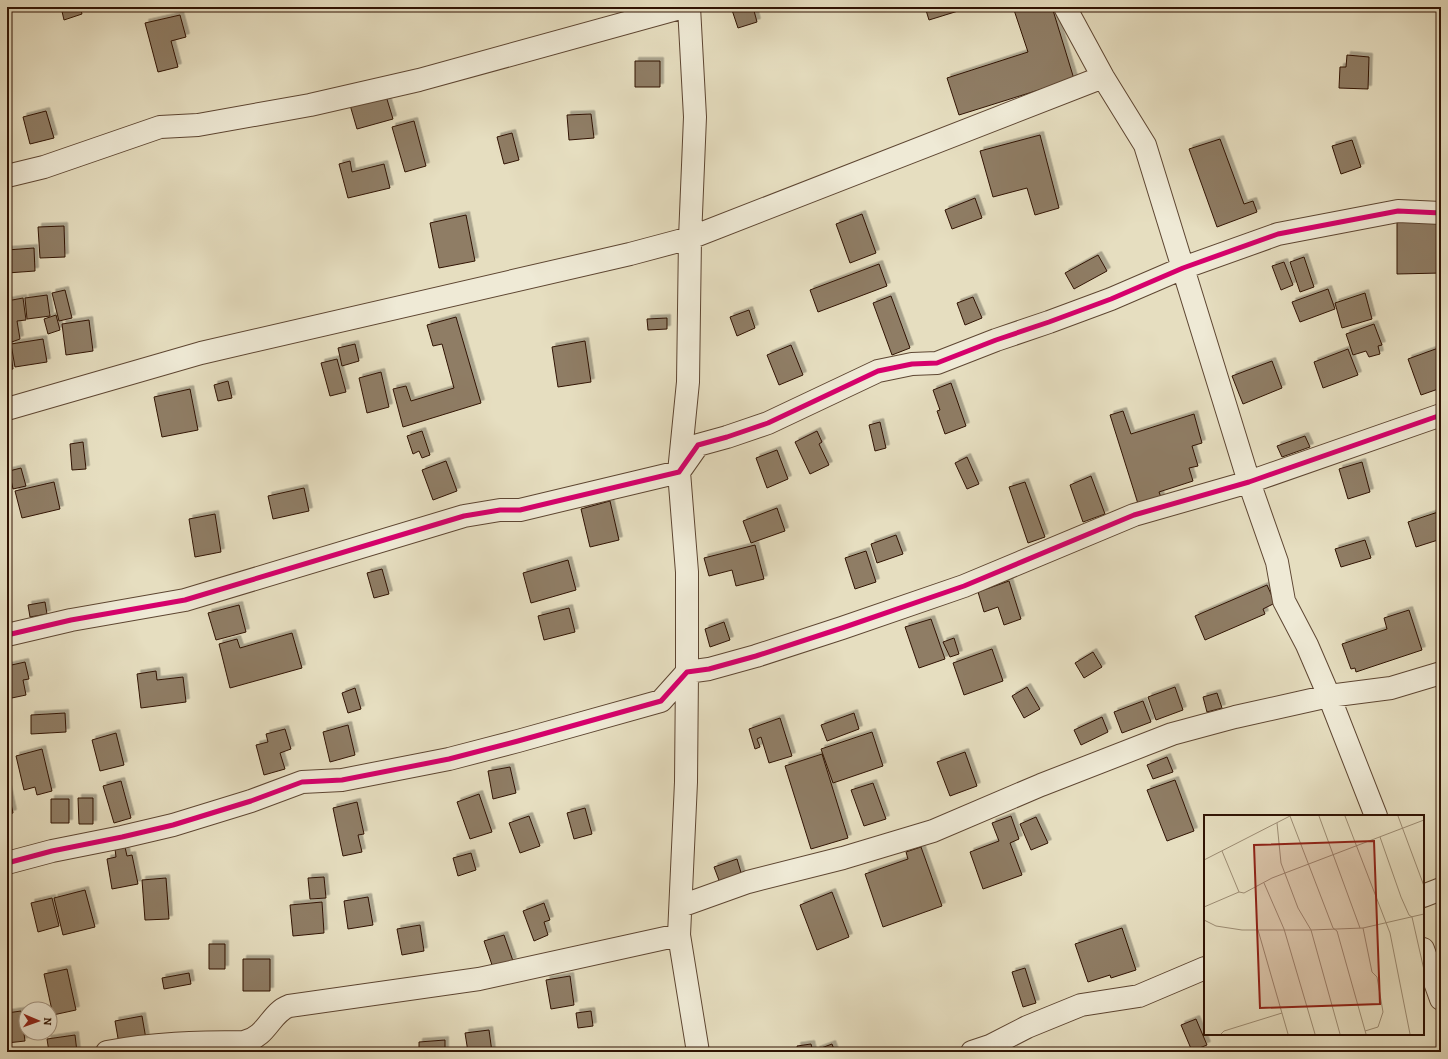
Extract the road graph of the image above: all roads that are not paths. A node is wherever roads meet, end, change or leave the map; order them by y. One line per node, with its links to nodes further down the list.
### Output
1 (684, 7): 5 (street)
2 (689, 7): 7 (street)
3 (1065, 7): 4 (street)
4 (1103, 77): 7 (street); 8 (street)
5 (7, 176)
6 (1441, 213): 8 (street)
7 (690, 238): 9 (street); 11 (street)
8 (1183, 268): 11 (street); 12 (street)
9 (7, 409)
10 (1441, 415): 12 (street)
11 (679, 472): 13 (street); 14 (street)
12 (1249, 482): 14 (street); 16 (street)
13 (7, 635)
14 (687, 672): 18 (street); 21 (street)
15 (1441, 673): 16 (street)
16 (1329, 696): 17 (street); 21 (street)
17 (1376, 815)
18 (7, 863)
19 (1441, 889): 20 (street)
20 (1424, 896)
21 (681, 906): 22 (street)
22 (679, 935): 26 (street); 27 (street)
23 (1424, 952): 25 (street)
24 (1204, 968): 28 (street)
25 (1441, 999)
26 (106, 1052)
27 (698, 1052)
28 (972, 1052)

